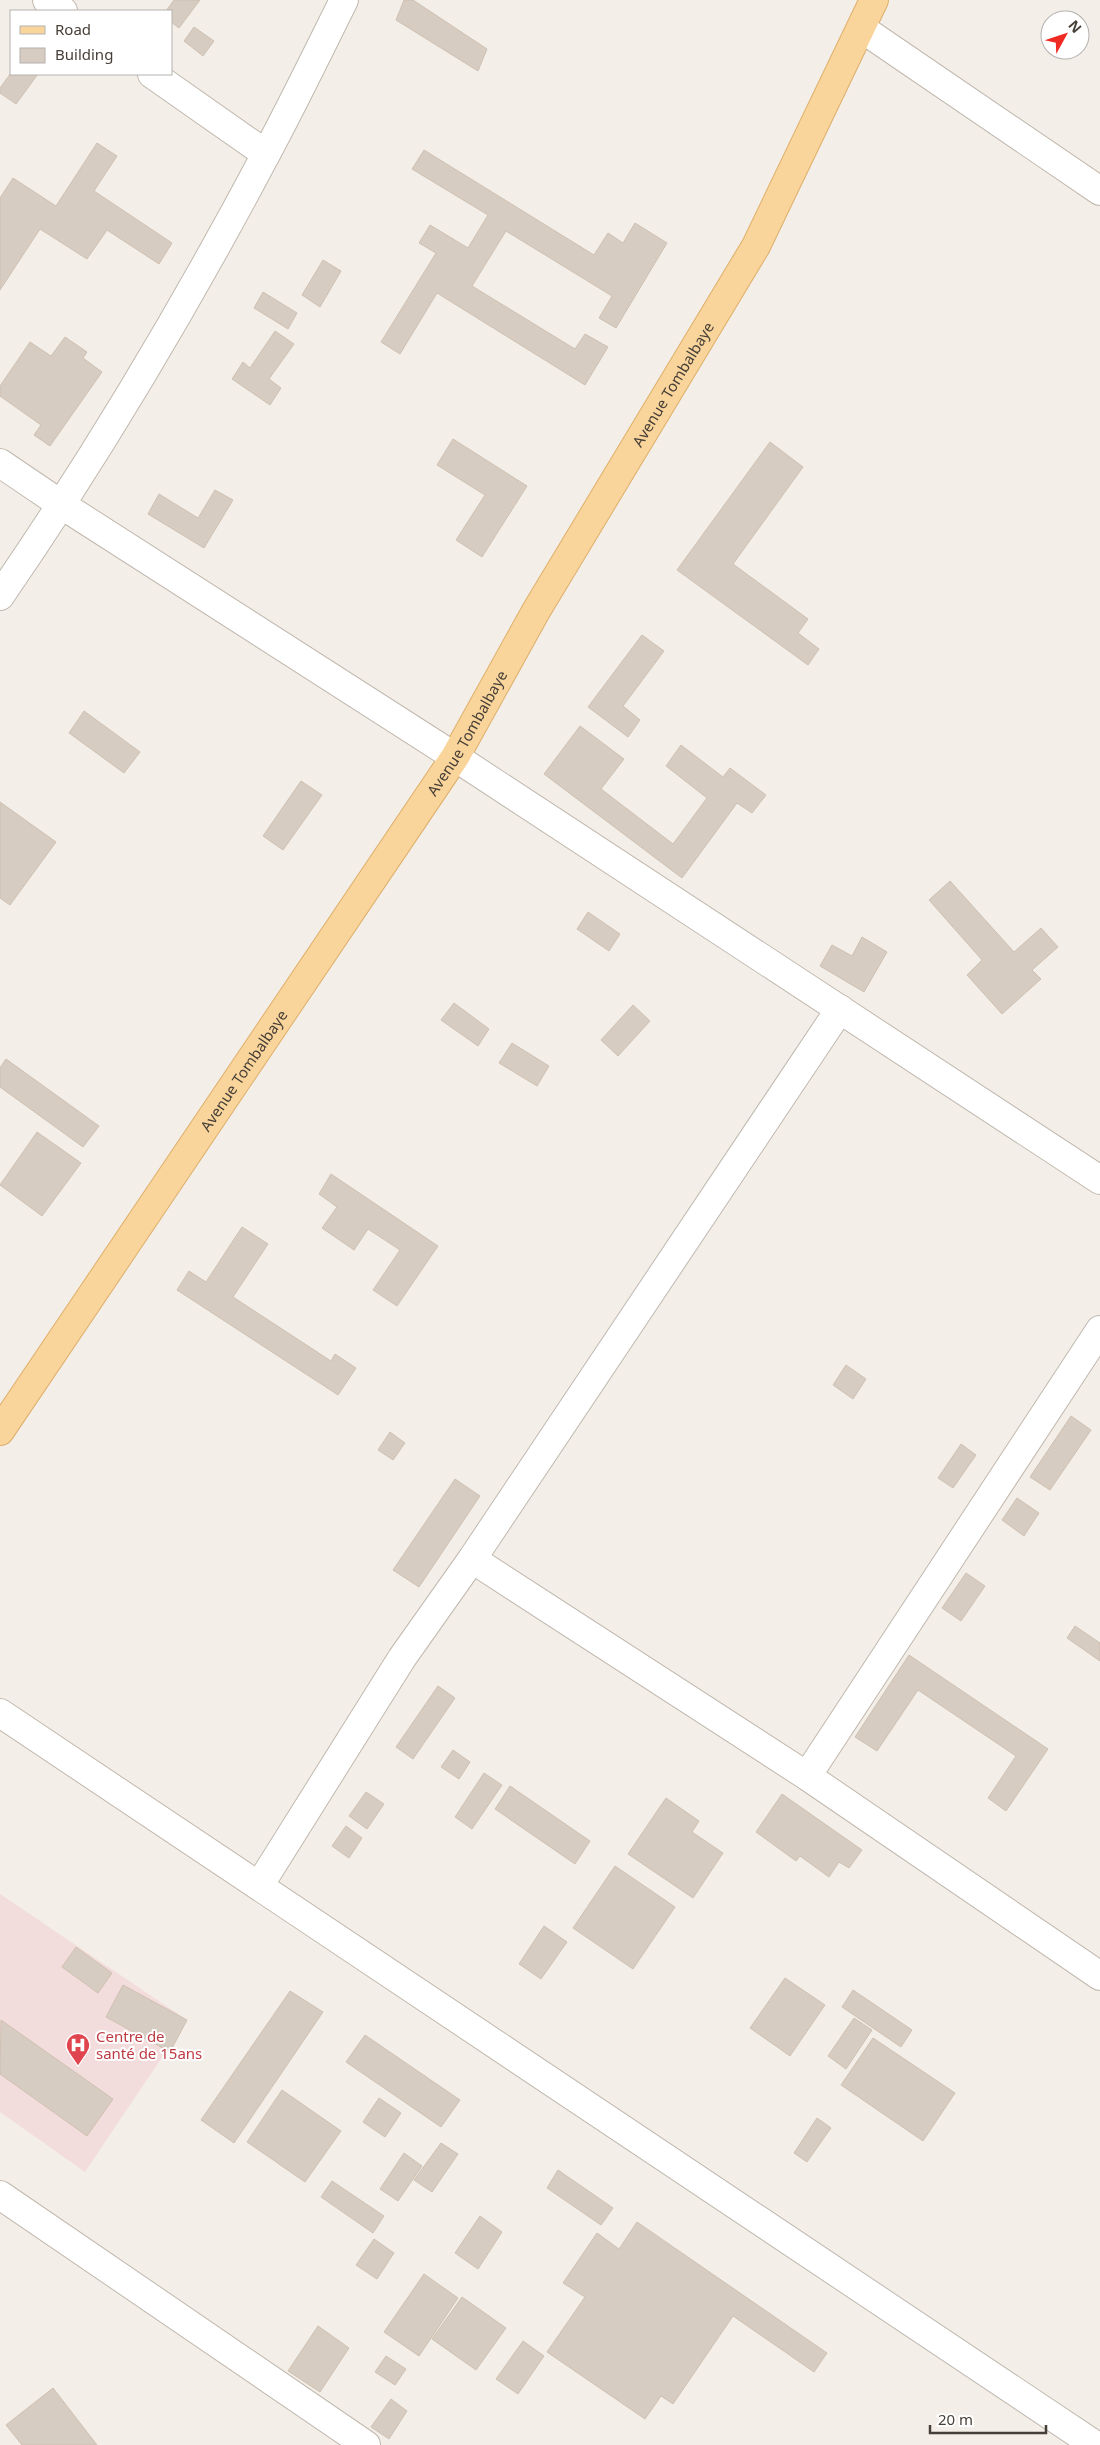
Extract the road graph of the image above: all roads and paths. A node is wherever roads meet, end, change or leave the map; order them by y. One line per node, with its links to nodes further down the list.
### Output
1 (47, 0): 4 (street)
2 (344, 0): 7 (street)
3 (874, 0): 5 (main road, Avenue Tombalbaye)
4 (62, 10)
5 (861, 28): 8 (street); 12 (main road, Avenue Tombalbaye)
6 (153, 75): 7 (street)
7 (266, 154): 10 (street)
8 (1100, 191)
9 (0, 463): 10 (street)
10 (62, 505): 11 (street); 12 (street)
11 (0, 596)
12 (455, 757): 13 (street); 16 (main road, Avenue Tombalbaye)
13 (840, 1009): 14 (street); 17 (street)
14 (1100, 1180)
15 (1100, 1330): 19 (street)
16 (0, 1431)
17 (472, 1559): 19 (street); 20 (street)
18 (0, 1713): 20 (street)
19 (806, 1776): 21 (street)
20 (259, 1886): 24 (street)
21 (1100, 1976)
22 (0, 2195): 23 (street)
23 (366, 2445)
24 (1095, 2445)

